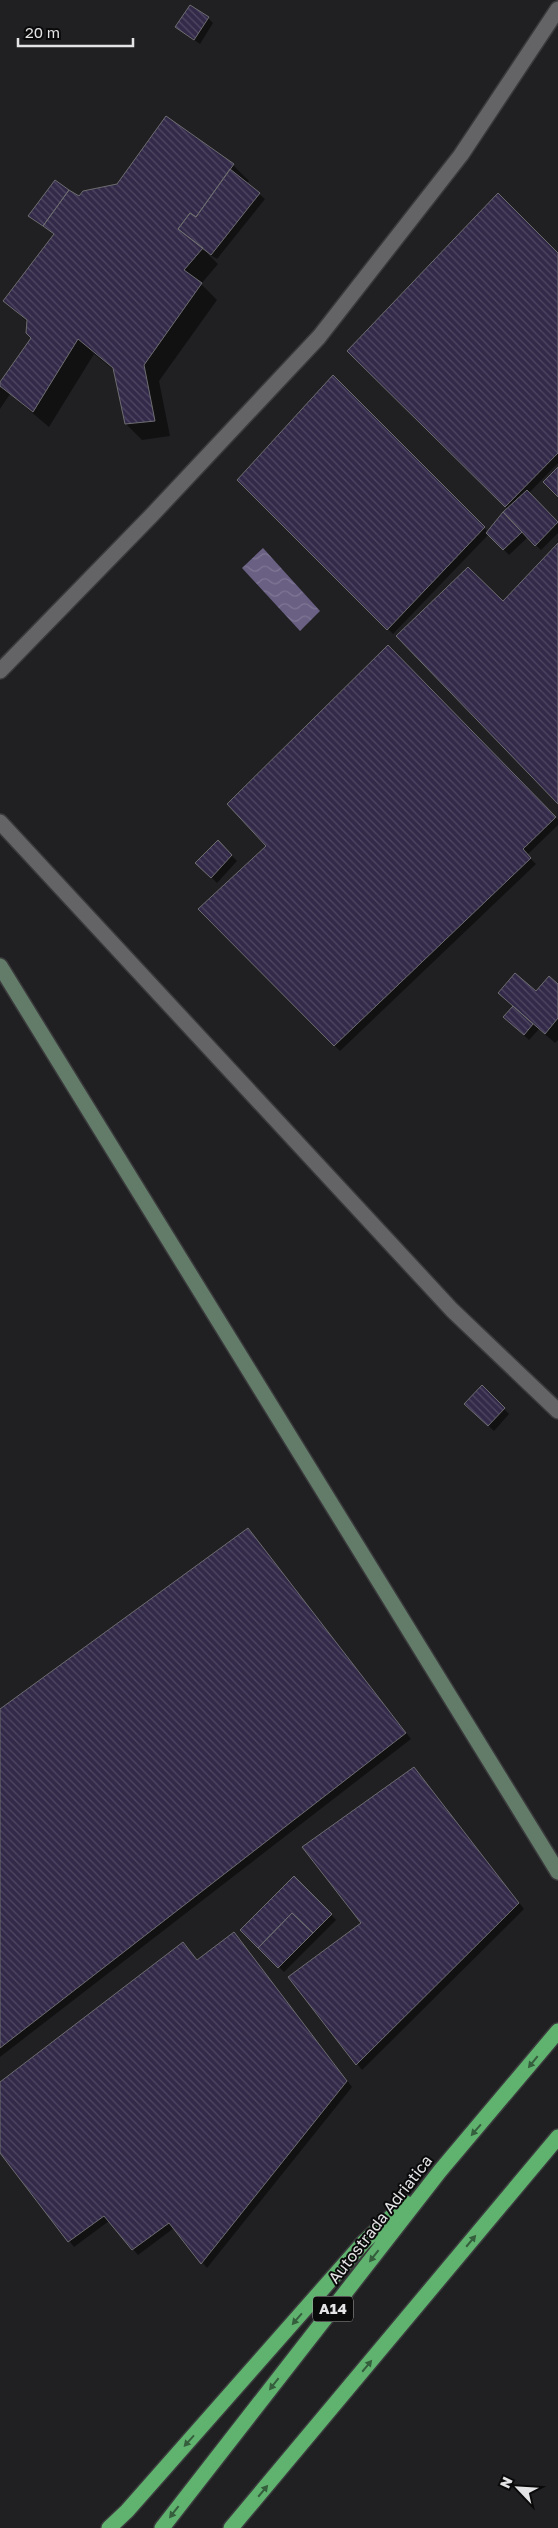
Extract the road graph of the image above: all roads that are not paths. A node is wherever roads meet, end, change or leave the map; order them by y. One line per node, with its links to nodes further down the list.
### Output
1 (558, 9): 2 (street)
2 (0, 670)
3 (0, 822): 5 (street)
4 (0, 966): 6 (main road)
5 (558, 1410)
6 (558, 1872)
7 (558, 2031): 9 (highway, Autostrada Adriatica / A14, one-way to 9)
8 (558, 2137): 12 (highway, one-way to 8)
9 (440, 2171): 10 (highway, A14, one-way to 10); 11 (highway, Autostrada Adriatica / A14, one-way to 11)
10 (109, 2528)
11 (162, 2528)
12 (232, 2528)

